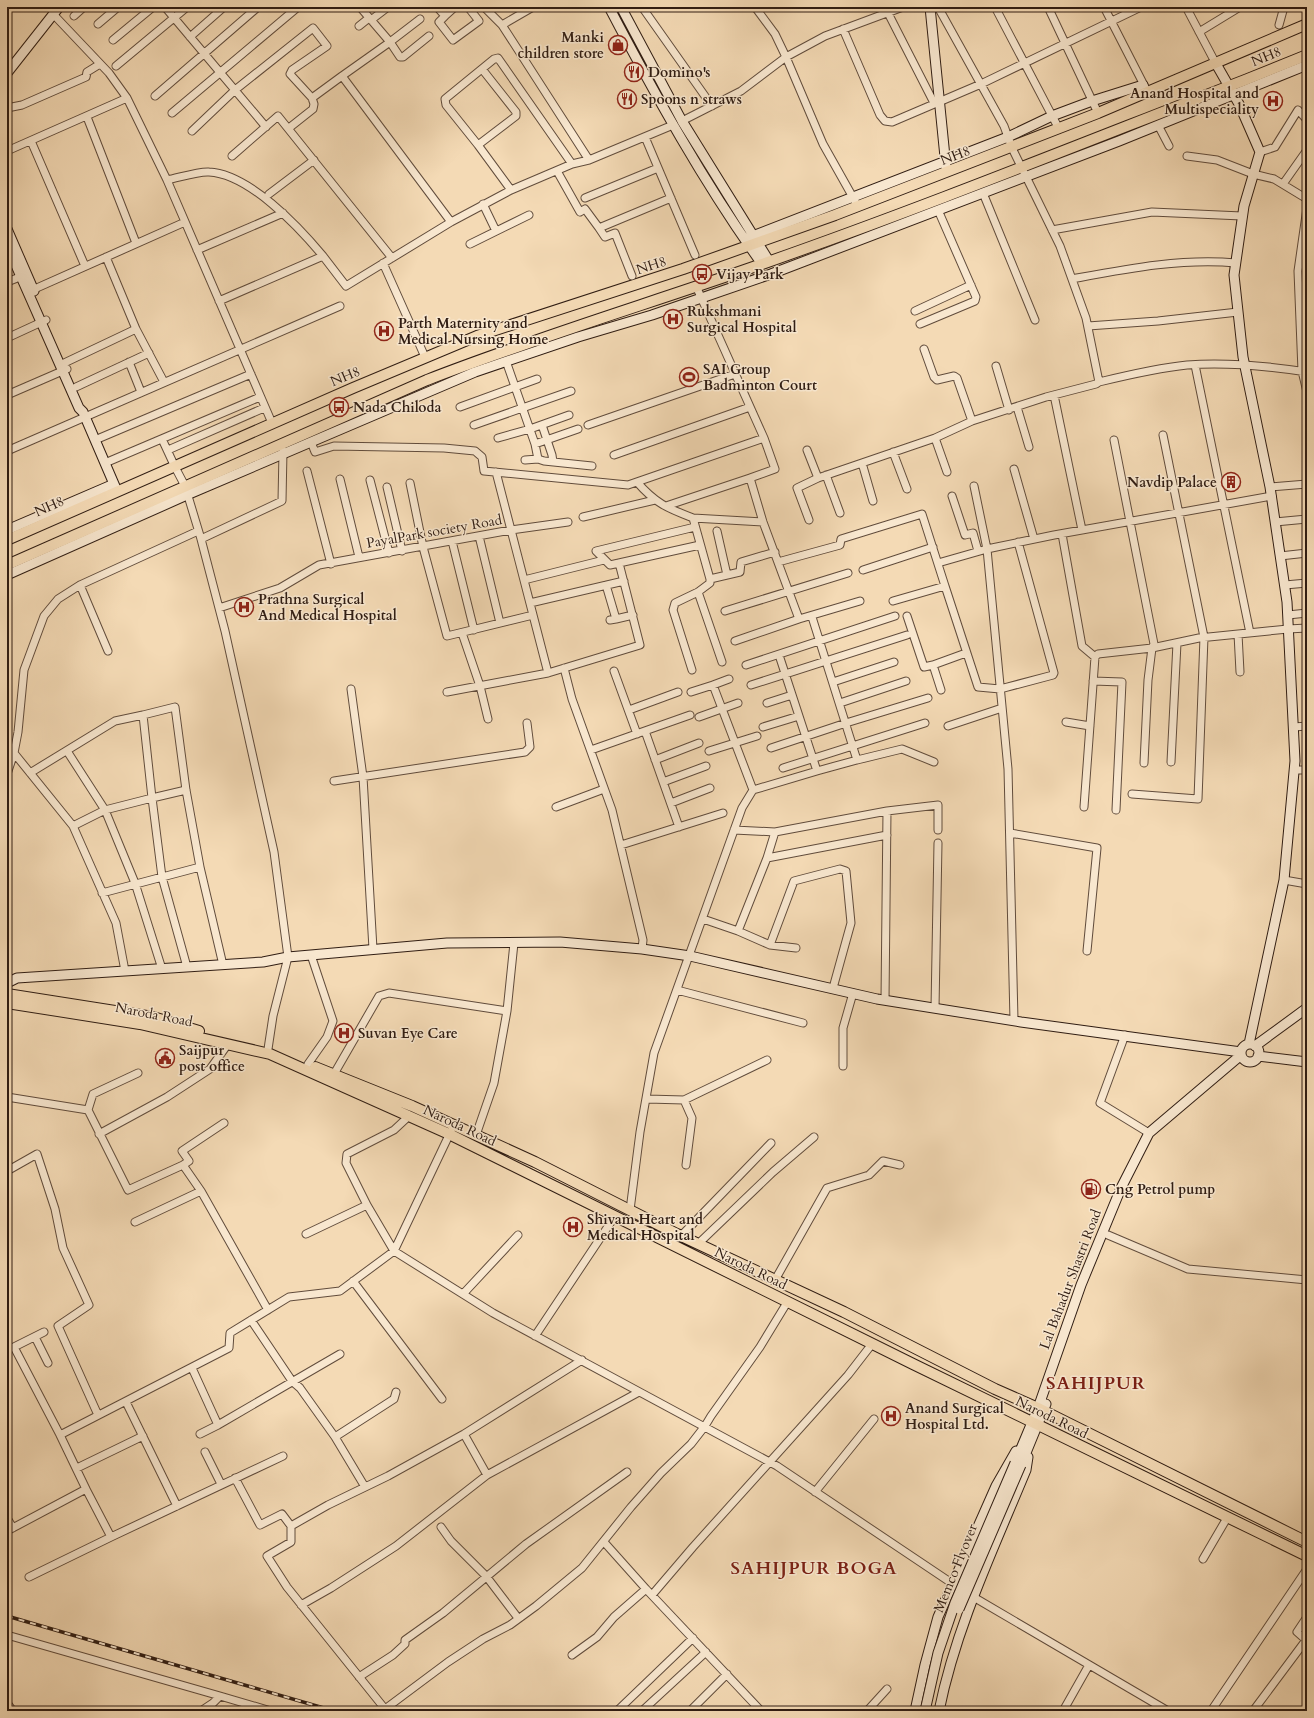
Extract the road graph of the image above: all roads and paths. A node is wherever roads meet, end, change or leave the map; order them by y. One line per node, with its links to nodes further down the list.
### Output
1 (84, 7): 32 (street)
2 (118, 7): 38 (street)
3 (153, 7): 47 (street)
4 (165, 7): 34 (street)
5 (188, 7): 34 (street)
6 (224, 7): 46 (street)
7 (258, 7): 50 (street)
8 (298, 7): 60 (street)
9 (360, 7): 35 (street)
10 (388, 7): 35 (street)
11 (437, 7): 33 (street)
12 (455, 7): 33 (street)
13 (468, 7): 33 (street)
14 (484, 7): 40 (street)
15 (533, 7): 40 (street)
16 (609, 7): 78 (street)
17 (621, 7): 78 (street)
18 (642, 7): 71 (street)
19 (755, 7): 52 (street)
20 (903, 7): 31 (street)
21 (930, 7): 70 (street)
22 (938, 7): 62 (street)
23 (995, 7): 54 (street)
24 (1048, 7): 49 (street)
25 (1104, 7): 37 (street)
26 (1141, 7): 37 (street)
27 (1186, 7): 44 (street)
28 (1240, 7): 44 (street)
29 (1284, 7): 41 (street)
30 (56, 10): 55 (street); 59 (street)
31 (888, 13): 43 (street); 70 (street)
32 (74, 16)
33 (445, 16)
34 (174, 19): 46 (street); 57 (street)
35 (370, 19): 42 (street); 48 (street)
36 (420, 19): 48 (street)
37 (1112, 21): 49 (street); 63 (street)
38 (98, 24)
39 (1307, 24): 53 (main road, NH8)
40 (502, 25): 96 (street)
41 (1279, 25)
42 (359, 26)
43 (843, 29): 52 (street); 70 (street)
44 (1199, 32): 53 (street)
45 (429, 36): 48 (street)
46 (190, 37): 50 (street)
47 (113, 40)
48 (390, 42): 61 (street)
49 (1065, 44): 54 (street); 69 (street)
50 (205, 54): 60 (street); 66 (street)
51 (1307, 55): 65 (main road, NH8)
52 (786, 57): 71 (street); 113 (street)
53 (1215, 62): 63 (main road, NH8); 65 (street)
54 (1025, 63): 62 (street); 75 (street)
55 (100, 64): 67 (street); 72 (street)
56 (1307, 65): 65 (street)
57 (116, 66)
58 (482, 69): 87 (street); 87 (street); 98 (street)
59 (7, 73)
60 (220, 73): 64 (street); 73 (street)
61 (342, 76): 68 (street); 121 (street)
62 (981, 84): 70 (street); 85 (street)
63 (1145, 88): 69 (street); 74 (main road, NH8)
64 (235, 90): 68 (street); 80 (street); 83 (street)
65 (1231, 90): 79 (street); 92 (street); 99 (main road, NH8)
66 (155, 96)
67 (127, 98): 76 (street); 105 (street)
68 (312, 98): 81 (street)
69 (1092, 101): 74 (street); 75 (street)
70 (938, 102): 97 (street)
71 (712, 106): 78 (street)
72 (7, 108)
73 (172, 113)
74 (1098, 113): 82 (main road, NH8)
75 (1052, 116): 82 (street); 85 (street)
76 (87, 117): 86 (street); 127 (street)
77 (1307, 120): 92 (street)
78 (678, 123): 84 (street); 126 (street)
79 (1158, 125): 88 (street); 104 (street)
80 (266, 127): 81 (street); 93 (street)
81 (289, 128): 95 (street)
82 (1059, 129): 89 (main road, NH8)
83 (192, 131)
84 (645, 137): 96 (street); 100 (street)
85 (1008, 137): 89 (street); 97 (street)
86 (31, 141): 91 (street); 138 (street)
87 (478, 145): 107 (street)
88 (1169, 146)
89 (1012, 148): 99 (street); 102 (main road, NH8)
90 (1307, 150): 106 (street)
91 (7, 151)
92 (1260, 152): 103 (street)
93 (232, 156)
94 (1187, 156): 103 (street)
95 (314, 160): 109 (street); 134 (street)
96 (590, 160): 98 (street)
97 (946, 161): 102 (street); 113 (street)
98 (572, 164): 101 (street)
99 (1021, 166): 104 (street); 136 (main road, NH8)
100 (658, 168): 110 (street); 111 (street)
101 (557, 171): 107 (street); 122 (street)
102 (947, 172): 113 (main road, NH8)
103 (1253, 174): 106 (street); 119 (street)
104 (1026, 177): 108 (street); 124 (street)
105 (167, 180): 117 (street); 120 (street)
106 (1283, 184): 112 (street)
107 (511, 190): 114 (street)
108 (983, 193): 116 (street); 151 (street)
109 (269, 194)
110 (585, 198)
111 (671, 198): 122 (street); 131 (street)
112 (1307, 199)
113 (855, 202): 126 (main road, NH8)
114 (483, 204): 121 (street); 125 (street)
115 (1307, 208): 167 (street)
116 (938, 210): 143 (street); 146 (street)
117 (283, 213): 130 (street); 132 (street)
118 (528, 215): 125 (street)
119 (1242, 216): 124 (street); 137 (street)
120 (185, 222): 127 (street); 130 (street)
121 (451, 222): 134 (street)
122 (599, 228): 140 (street)
123 (7, 229): 139 (street)
124 (1052, 230): 141 (street)
125 (496, 231): 128 (street)
126 (752, 241): 136 (street); 160 (main road, NH8)
127 (136, 243): 133 (street)
128 (470, 244)
129 (8, 248): 139 (street)
130 (196, 250): 147 (street)
131 (695, 255)
132 (323, 256): 135 (street); 147 (street)
133 (106, 257): 138 (street); 155 (street)
134 (392, 258): 135 (street)
135 (383, 263): 160 (street)
136 (766, 263): 144 (main road, NH8)
137 (1236, 263): 141 (street); 150 (street)
138 (85, 266): 145 (street)
139 (24, 275): 142 (street); 145 (street)
140 (632, 276)
141 (1072, 279): 154 (street)
142 (7, 282)
143 (971, 285): 149 (street); 153 (street)
144 (696, 286): 146 (street); 204 (main road, NH8)
145 (30, 291): 152 (street)
146 (701, 299): 161 (street); 169 (street)
147 (219, 301): 158 (street)
148 (340, 306): 158 (street)
149 (915, 311)
150 (1238, 312): 154 (street); 163 (street)
151 (1035, 320)
152 (43, 321): 156 (street); 166 (street)
153 (920, 324)
154 (1088, 326): 172 (street)
155 (136, 329): 159 (street); 166 (street)
156 (7, 338)
157 (924, 349): 189 (street)
158 (241, 351): 168 (street); 171 (street)
159 (149, 353): 162 (street); 171 (street)
160 (425, 357): 190 (main road, NH8)
161 (506, 361): 174 (street); 205 (street)
162 (129, 362): 173 (street); 176 (street)
163 (1244, 364): 164 (street); 167 (street); 238 (street)
164 (1195, 365): 172 (street); 242 (street)
165 (996, 366): 186 (street)
166 (64, 367): 173 (street); 178 (street); 187 (street)
167 (1304, 372): 177 (street)
168 (251, 374): 180 (street); 201 (street)
169 (735, 374): 182 (street); 193 (street)
170 (537, 379): 174 (street)
171 (164, 382): 176 (street)
172 (1099, 382): 179 (street)
173 (76, 387): 187 (street)
174 (514, 387): 181 (street); 185 (street)
175 (571, 391): 185 (street)
176 (142, 392): 187 (street)
177 (1307, 392)
178 (7, 395)
179 (1054, 395): 183 (street); 257 (street)
180 (260, 397): 184 (street); 200 (street)
181 (460, 407)
182 (750, 407): 198 (street); 213 (street)
183 (1017, 407): 186 (street); 207 (street)
184 (264, 408): 190 (street); 208 (street)
185 (522, 408): 191 (street); 194 (street)
186 (1008, 410): 189 (street)
187 (84, 415): 201 (street); 210 (street)
188 (569, 415): 192 (street)
189 (972, 421): 199 (street)
190 (272, 423): 220 (main road, NH8)
191 (474, 425)
192 (542, 425): 194 (street); 202 (street)
193 (588, 425)
194 (530, 429): 197 (street); 206 (street)
195 (578, 429): 202 (street)
196 (1163, 435): 245 (street)
197 (498, 438)
198 (764, 438): 226 (street); 231 (street)
199 (935, 438): 211 (street); 224 (street)
200 (162, 439): 208 (street); 218 (street)
201 (95, 440): 218 (street)
202 (547, 440): 206 (street); 216 (street)
203 (1114, 440): 252 (street)
204 (284, 442): 212 (street); 237 (main road, NH8)
205 (311, 442): 212 (street); 223 (street)
206 (535, 444): 214 (street)
207 (1030, 447)
208 (168, 450): 220 (street)
209 (807, 450): 227 (street)
210 (7, 451)
211 (893, 452): 217 (street); 236 (street)
212 (283, 454): 237 (street); 262 (street)
213 (614, 455)
214 (538, 459): 215 (street); 216 (street)
215 (525, 460)
216 (553, 462): 219 (street)
217 (862, 462): 225 (street); 241 (street)
218 (105, 463): 234 (street)
219 (592, 466)
220 (175, 467): 234 (main road, NH8); 237 (street)
221 (1014, 469): 263 (street)
222 (307, 471): 282 (street)
223 (496, 472): 231 (street); 256 (street)
224 (947, 472)
225 (826, 475): 227 (street); 244 (street)
226 (750, 478): 243 (street); 251 (street)
227 (818, 478): 249 (street)
228 (340, 479): 277 (street)
229 (370, 480): 274 (street)
230 (410, 482): 268 (street)
231 (637, 482): 240 (street)
232 (1307, 484): 238 (street)
233 (974, 486): 270 (street)
234 (116, 487): 255 (street); 264 (main road, NH8)
235 (387, 487): 271 (street)
236 (907, 489)
237 (186, 490): 258 (street); 283 (main road, NH8); 286 (street)
238 (1271, 492): 242 (street); 253 (street)
239 (952, 496): 272 (street)
240 (655, 500): 243 (street); 246 (street)
241 (873, 501)
242 (1224, 505): 245 (street); 316 (street)
243 (666, 506): 247 (street)
244 (840, 513)
245 (1179, 513): 252 (street); 319 (street)
246 (583, 517)
247 (693, 518): 251 (street); 254 (street)
248 (1307, 519): 253 (street)
249 (809, 520)
250 (568, 522): 256 (street)
251 (764, 522): 273 (street)
252 (1130, 522): 257 (street); 323 (street)
253 (1275, 522): 276 (street)
254 (695, 527): 267 (street); 278 (street)
255 (7, 530)
256 (511, 530): 261 (street, PayalPark society Road); 289 (street, PayalPark society Road)
257 (1082, 530): 260 (street)
258 (198, 531): 262 (street); 292 (street)
259 (716, 531): 287 (street)
260 (1062, 534): 263 (street); 327 (street)
261 (479, 536): 265 (street, PayalPark society Road); 311 (street)
262 (201, 539): 301 (street)
263 (1034, 539): 266 (street)
264 (7, 540)
265 (452, 541): 268 (street, PayalPark society Road); 314 (street)
266 (1018, 542): 270 (street); 348 (street)
267 (700, 545): 280 (street); 288 (street)
268 (423, 547): 271 (street, PayalPark society Road); 315 (street)
269 (933, 547): 279 (street); 281 (street); 284 (street)
270 (987, 549): 272 (street); 348 (street)
271 (402, 550): 274 (street, PayalPark society Road)
272 (978, 551): 281 (street)
273 (775, 552): 279 (street); 287 (street)
274 (389, 553): 277 (street, PayalPark society Road)
275 (1307, 553): 276 (street)
276 (1280, 556): 294 (street)
277 (359, 557): 282 (street, PayalPark society Road)
278 (604, 560): 280 (street); 289 (street)
279 (778, 562): 297 (street)
280 (619, 563): 290 (street)
281 (938, 563): 295 (street)
282 (331, 564): 301 (street, PayalPark society Road)
283 (7, 565)
284 (863, 570)
285 (848, 573): 297 (street)
286 (7, 575)
287 (727, 575): 288 (street)
288 (710, 579): 296 (street)
289 (524, 580): 300 (street, PayalPark society Road)
290 (624, 581): 293 (street); 305 (street)
291 (1307, 583): 294 (street)
292 (80, 585): 324 (street); 385 (street)
293 (606, 585): 300 (street); 305 (street)
294 (1285, 585): 306 (street)
295 (945, 586): 299 (street); 325 (street)
296 (698, 592): 328 (street); 334 (street)
297 (789, 592): 302 (street); 310 (street)
298 (860, 601): 307 (street)
299 (893, 602)
300 (530, 603): 304 (street, PayalPark society Road)
301 (219, 608): 441 (street)
302 (725, 611)
303 (1307, 613): 306 (street)
304 (533, 615): 311 (street); 337 (street, PayalPark society Road)
305 (633, 615): 333 (street)
306 (1288, 615): 312 (street)
307 (812, 616): 310 (street); 321 (street)
308 (895, 616): 321 (street)
309 (907, 616): 332 (street)
310 (799, 619): 320 (street)
311 (500, 623): 314 (street)
312 (1288, 628): 313 (street); 316 (street); 373 (street)
313 (1307, 628)
314 (474, 630): 315 (street)
315 (462, 633): 345 (street)
316 (1250, 633): 317 (street)
317 (1238, 634): 319 (street); 336 (street)
318 (907, 635): 329 (street)
319 (1204, 637): 322 (street); 406 (street)
320 (734, 641)
321 (820, 641): 326 (street); 329 (street)
322 (1177, 643): 323 (street); 390 (street)
323 (1152, 648): 327 (street); 391 (street)
324 (108, 651)
325 (966, 653): 332 (street); 348 (street)
326 (779, 655): 331 (street); 338 (street)
327 (1095, 657): 341 (street)
328 (722, 662)
329 (826, 662): 338 (street); 342 (street)
330 (894, 662): 342 (street)
331 (746, 665)
332 (932, 665): 347 (street)
333 (564, 668): 337 (street); 382 (street)
334 (692, 670)
335 (614, 671): 359 (street)
336 (1240, 672)
337 (548, 673): 345 (street)
338 (785, 674): 344 (street); 352 (street)
339 (729, 679): 343 (street)
340 (906, 681): 356 (street)
341 (1093, 681): 370 (street); 412 (street)
342 (833, 682): 356 (street)
343 (713, 685): 351 (street); 357 (street)
344 (751, 685)
345 (480, 686): 349 (street); 364 (street)
346 (351, 689): 399 (street)
347 (941, 690)
348 (1000, 690): 358 (street)
349 (447, 692)
350 (678, 692): 359 (street)
351 (691, 692)
352 (792, 695): 355 (street); 362 (street)
353 (928, 698): 368 (street)
354 (738, 703): 357 (street)
355 (767, 703)
356 (840, 703): 368 (street)
357 (722, 708): 363 (street); 378 (street)
358 (1002, 708): 369 (street); 420 (street)
359 (628, 710): 375 (street)
360 (143, 715): 383 (street); 404 (street); 407 (street)
361 (690, 715): 374 (street)
362 (799, 716): 372 (street); 377 (street)
363 (699, 717)
364 (488, 719)
365 (925, 722): 380 (street)
366 (1066, 722): 370 (street)
367 (527, 723): 399 (street)
368 (846, 723): 377 (street); 380 (street)
369 (948, 726)
370 (1090, 726): 410 (street)
371 (1307, 726): 373 (street)
372 (764, 727)
373 (1294, 727): 394 (street)
374 (645, 731): 375 (street); 387 (street)
375 (637, 734): 382 (street)
376 (757, 736): 378 (street)
377 (806, 737): 381 (street); 386 (street)
378 (735, 742): 384 (street); 405 (street)
379 (699, 743): 387 (street)
380 (853, 746): 386 (street); 388 (street)
381 (771, 748)
382 (591, 750): 403 (street)
383 (67, 751): 397 (street); 411 (street)
384 (710, 751)
385 (14, 753): 397 (street); 398 (street)
386 (812, 758): 393 (street); 396 (street)
387 (655, 760): 401 (street)
388 (857, 760): 389 (street); 396 (street)
389 (934, 762)
390 (1170, 762)
391 (1144, 763)
392 (706, 766): 401 (street)
393 (783, 768)
394 (1295, 770): 395 (street); 427 (street)
395 (1307, 770)
396 (817, 771): 405 (street)
397 (30, 773): 415 (street)
398 (7, 774)
399 (363, 777): 400 (street); 436 (street)
400 (334, 781)
401 (663, 782): 408 (street)
402 (710, 788): 408 (street)
403 (604, 789): 409 (street); 423 (street)
404 (186, 790): 407 (street); 425 (street)
405 (753, 790): 417 (street)
406 (1132, 794)
407 (152, 798): 411 (street); 426 (street)
408 (671, 803): 416 (street)
409 (556, 807)
410 (1084, 807)
411 (105, 810): 415 (street); 428 (street)
412 (1116, 810)
413 (887, 811): 418 (street); 419 (street); 421 (street)
414 (723, 812): 416 (street)
415 (73, 826): 430 (street)
416 (679, 827): 423 (street)
417 (734, 830): 419 (street); 431 (street)
418 (938, 830)
419 (775, 832): 424 (street)
420 (1010, 833): 438 (street); 457 (street)
421 (887, 835): 424 (street); 451 (street)
422 (938, 843): 453 (street)
423 (621, 844): 437 (street)
424 (767, 858): 432 (street)
425 (200, 867): 426 (street); 442 (street)
426 (162, 877): 428 (street); 443 (street)
427 (1284, 880): 429 (street); 461 (street)
428 (135, 883): 430 (street); 444 (street)
429 (1307, 884)
430 (102, 893): 445 (street)
431 (703, 919): 432 (street); 440 (street)
432 (738, 931): 434 (street)
433 (514, 943): 436 (street); 437 (street); 455 (street)
434 (770, 945): 435 (street); 447 (street)
435 (796, 948)
436 (374, 949): 439 (street)
437 (642, 949): 440 (street)
438 (1087, 951)
439 (311, 955): 441 (street); 466 (street)
440 (690, 956): 447 (street); 448 (street)
441 (288, 957): 442 (street); 462 (street)
442 (223, 965): 443 (street)
443 (187, 967): 444 (street)
444 (162, 968): 445 (street)
445 (125, 971): 446 (street)
446 (7, 983)
447 (833, 988): 449 (street)
448 (678, 990): 458 (street); 471 (street)
449 (852, 993): 451 (street); 467 (street)
450 (7, 994): 462 (main road, Naroda Road)
451 (885, 1000): 453 (street)
452 (7, 1003): 460 (main road, Naroda Road)
453 (935, 1008): 457 (street)
454 (1307, 1008): 461 (street)
455 (507, 1011): 469 (street); 479 (street)
456 (1307, 1015): 461 (street, Lal Bahadur Shastri Road)
457 (1014, 1020): 459 (street)
458 (803, 1023)
459 (1125, 1036): 463 (street); 477 (street)
460 (228, 1044): 462 (main road, Naroda Road); 478 (street)
461 (1255, 1049): 463 (street, Lal Bahadur Shastri Road); 463 (street, Lal Bahadur Shastri Road); 465 (street)
462 (268, 1051): 466 (main road, Naroda Road); 474 (main road, Naroda Road)
463 (1242, 1056): 477 (street, Lal Bahadur Shastri Road); 493 (street, Lal Bahadur Shastri Road)
464 (767, 1060): 472 (street)
465 (1307, 1062)
466 (308, 1064): 469 (main road, Naroda Road)
467 (843, 1066)
468 (138, 1073): 473 (street)
469 (334, 1074): 476 (main road, Naroda Road)
470 (7, 1097): 473 (street)
471 (647, 1099): 472 (street); 488 (street)
472 (684, 1100): 483 (street)
473 (88, 1110): 478 (street)
474 (409, 1116): 476 (main road, Naroda Road); 487 (street)
475 (224, 1123): 482 (street)
476 (451, 1129): 479 (main road, Naroda Road); 489 (main road, Naroda Road); 496 (street)
477 (1149, 1133): 518 (street, Lal Bahadur Shastri Road)
478 (99, 1134): 482 (street)
479 (476, 1135): 488 (main road, Naroda Road)
480 (814, 1137): 495 (street)
481 (771, 1143): 494 (street)
482 (183, 1165): 486 (street)
483 (686, 1165)
484 (900, 1165): 497 (street)
485 (7, 1171): 519 (street)
486 (201, 1191): 490 (street); 502 (street)
487 (367, 1205): 491 (street); 496 (street)
488 (630, 1210): 494 (main road, Naroda Road)
489 (615, 1216): 501 (main road, Naroda Road); 505 (street)
490 (135, 1222)
491 (306, 1234)
492 (518, 1234): 500 (street)
493 (1108, 1235): 498 (street); 518 (street, Lal Bahadur Shastri Road)
494 (681, 1236): 495 (main road, Naroda Road)
495 (698, 1244): 497 (main road, Naroda Road)
496 (394, 1252): 499 (street); 500 (street)
497 (775, 1280): 518 (main road, Naroda Road)
498 (1307, 1280)
499 (354, 1281): 502 (street); 516 (street)
500 (463, 1294): 505 (street)
501 (788, 1301): 507 (main road, Naroda Road); 523 (street)
502 (268, 1310): 503 (street)
503 (252, 1320): 512 (street); 513 (street)
504 (44, 1332): 506 (street)
505 (535, 1336): 510 (street)
506 (35, 1337): 508 (street); 511 (street)
507 (872, 1344): 521 (main road, Naroda Road); 532 (street)
508 (10, 1348): 526 (street)
509 (340, 1354): 513 (street)
510 (582, 1360): 515 (street); 525 (street)
511 (48, 1363)
512 (192, 1368): 517 (street); 522 (street)
513 (292, 1381): 522 (street); 528 (street)
514 (396, 1392): 528 (street)
515 (639, 1392): 523 (street); 536 (street)
516 (442, 1399)
517 (126, 1402): 519 (street); 527 (street)
518 (1041, 1409): 521 (street, Lal Bahadur Shastri Road); 550 (main road, Naroda Road)
519 (98, 1415): 526 (street)
520 (874, 1419): 541 (street)
521 (1035, 1423): 529 (street, Lal Bahadur Shastri Road); 544 (main road, Naroda Road)
522 (218, 1425): 524 (street)
523 (705, 1426): 532 (street); 549 (street)
524 (200, 1434)
525 (464, 1434): 536 (street); 539 (street)
526 (60, 1435): 534 (street)
527 (143, 1436): 534 (street); 542 (street)
528 (335, 1437): 539 (street)
529 (1028, 1440): 533 (street, Memco Flyover); 556 (street); 559 (street)
530 (205, 1452): 538 (street)
531 (283, 1456): 537 (street)
532 (769, 1462): 541 (street); 558 (street)
533 (1018, 1464): 582 (street, Memco Flyover, bridge); 583 (street, Memco Flyover, bridge)
534 (77, 1468): 540 (street)
535 (627, 1472): 554 (street)
536 (487, 1475): 560 (street)
537 (235, 1478): 538 (street); 545 (street)
538 (221, 1484): 542 (street)
539 (365, 1487): 545 (street)
540 (86, 1489): 547 (street); 548 (street)
541 (815, 1492): 556 (street)
542 (177, 1506): 548 (street)
543 (7, 1518): 547 (street)
544 (1227, 1518): 551 (main road, Naroda Road); 552 (street)
545 (291, 1526): 560 (street)
546 (441, 1527): 554 (street)
547 (10, 1530)
548 (111, 1537): 555 (street)
549 (604, 1542): 557 (street); 561 (street)
550 (1307, 1542)
551 (1307, 1556)
552 (1203, 1559)
553 (1307, 1569): 587 (street)
554 (486, 1576): 561 (street); 569 (street)
555 (29, 1577)
556 (952, 1584): 559 (street); 581 (street)
557 (646, 1589): 558 (street); 566 (street)
558 (652, 1595): 564 (street)
559 (973, 1596): 567 (street); 584 (street)
560 (301, 1605): 569 (street)
561 (518, 1618): 569 (street)
562 (1307, 1618): 588 (street)
563 (7, 1635): 571 (street)
564 (693, 1638): 565 (street); 576 (street)
565 (706, 1652): 568 (street); 577 (street)
566 (572, 1655)
567 (1089, 1665): 585 (street); 586 (street)
568 (727, 1674): 578 (street); 579 (street)
569 (359, 1677)
570 (887, 1689): 580 (street)
571 (220, 1696): 574 (street); 575 (street)
572 (7, 1703): 573 (street)
573 (12, 1711)
574 (201, 1711)
575 (271, 1711)
576 (617, 1711)
577 (642, 1711)
578 (690, 1711)
579 (761, 1711)
580 (867, 1711)
581 (915, 1711)
582 (925, 1711)
583 (931, 1711)
584 (939, 1711)
585 (1063, 1711)
586 (1168, 1711)
587 (1211, 1711)
588 (1253, 1711)

